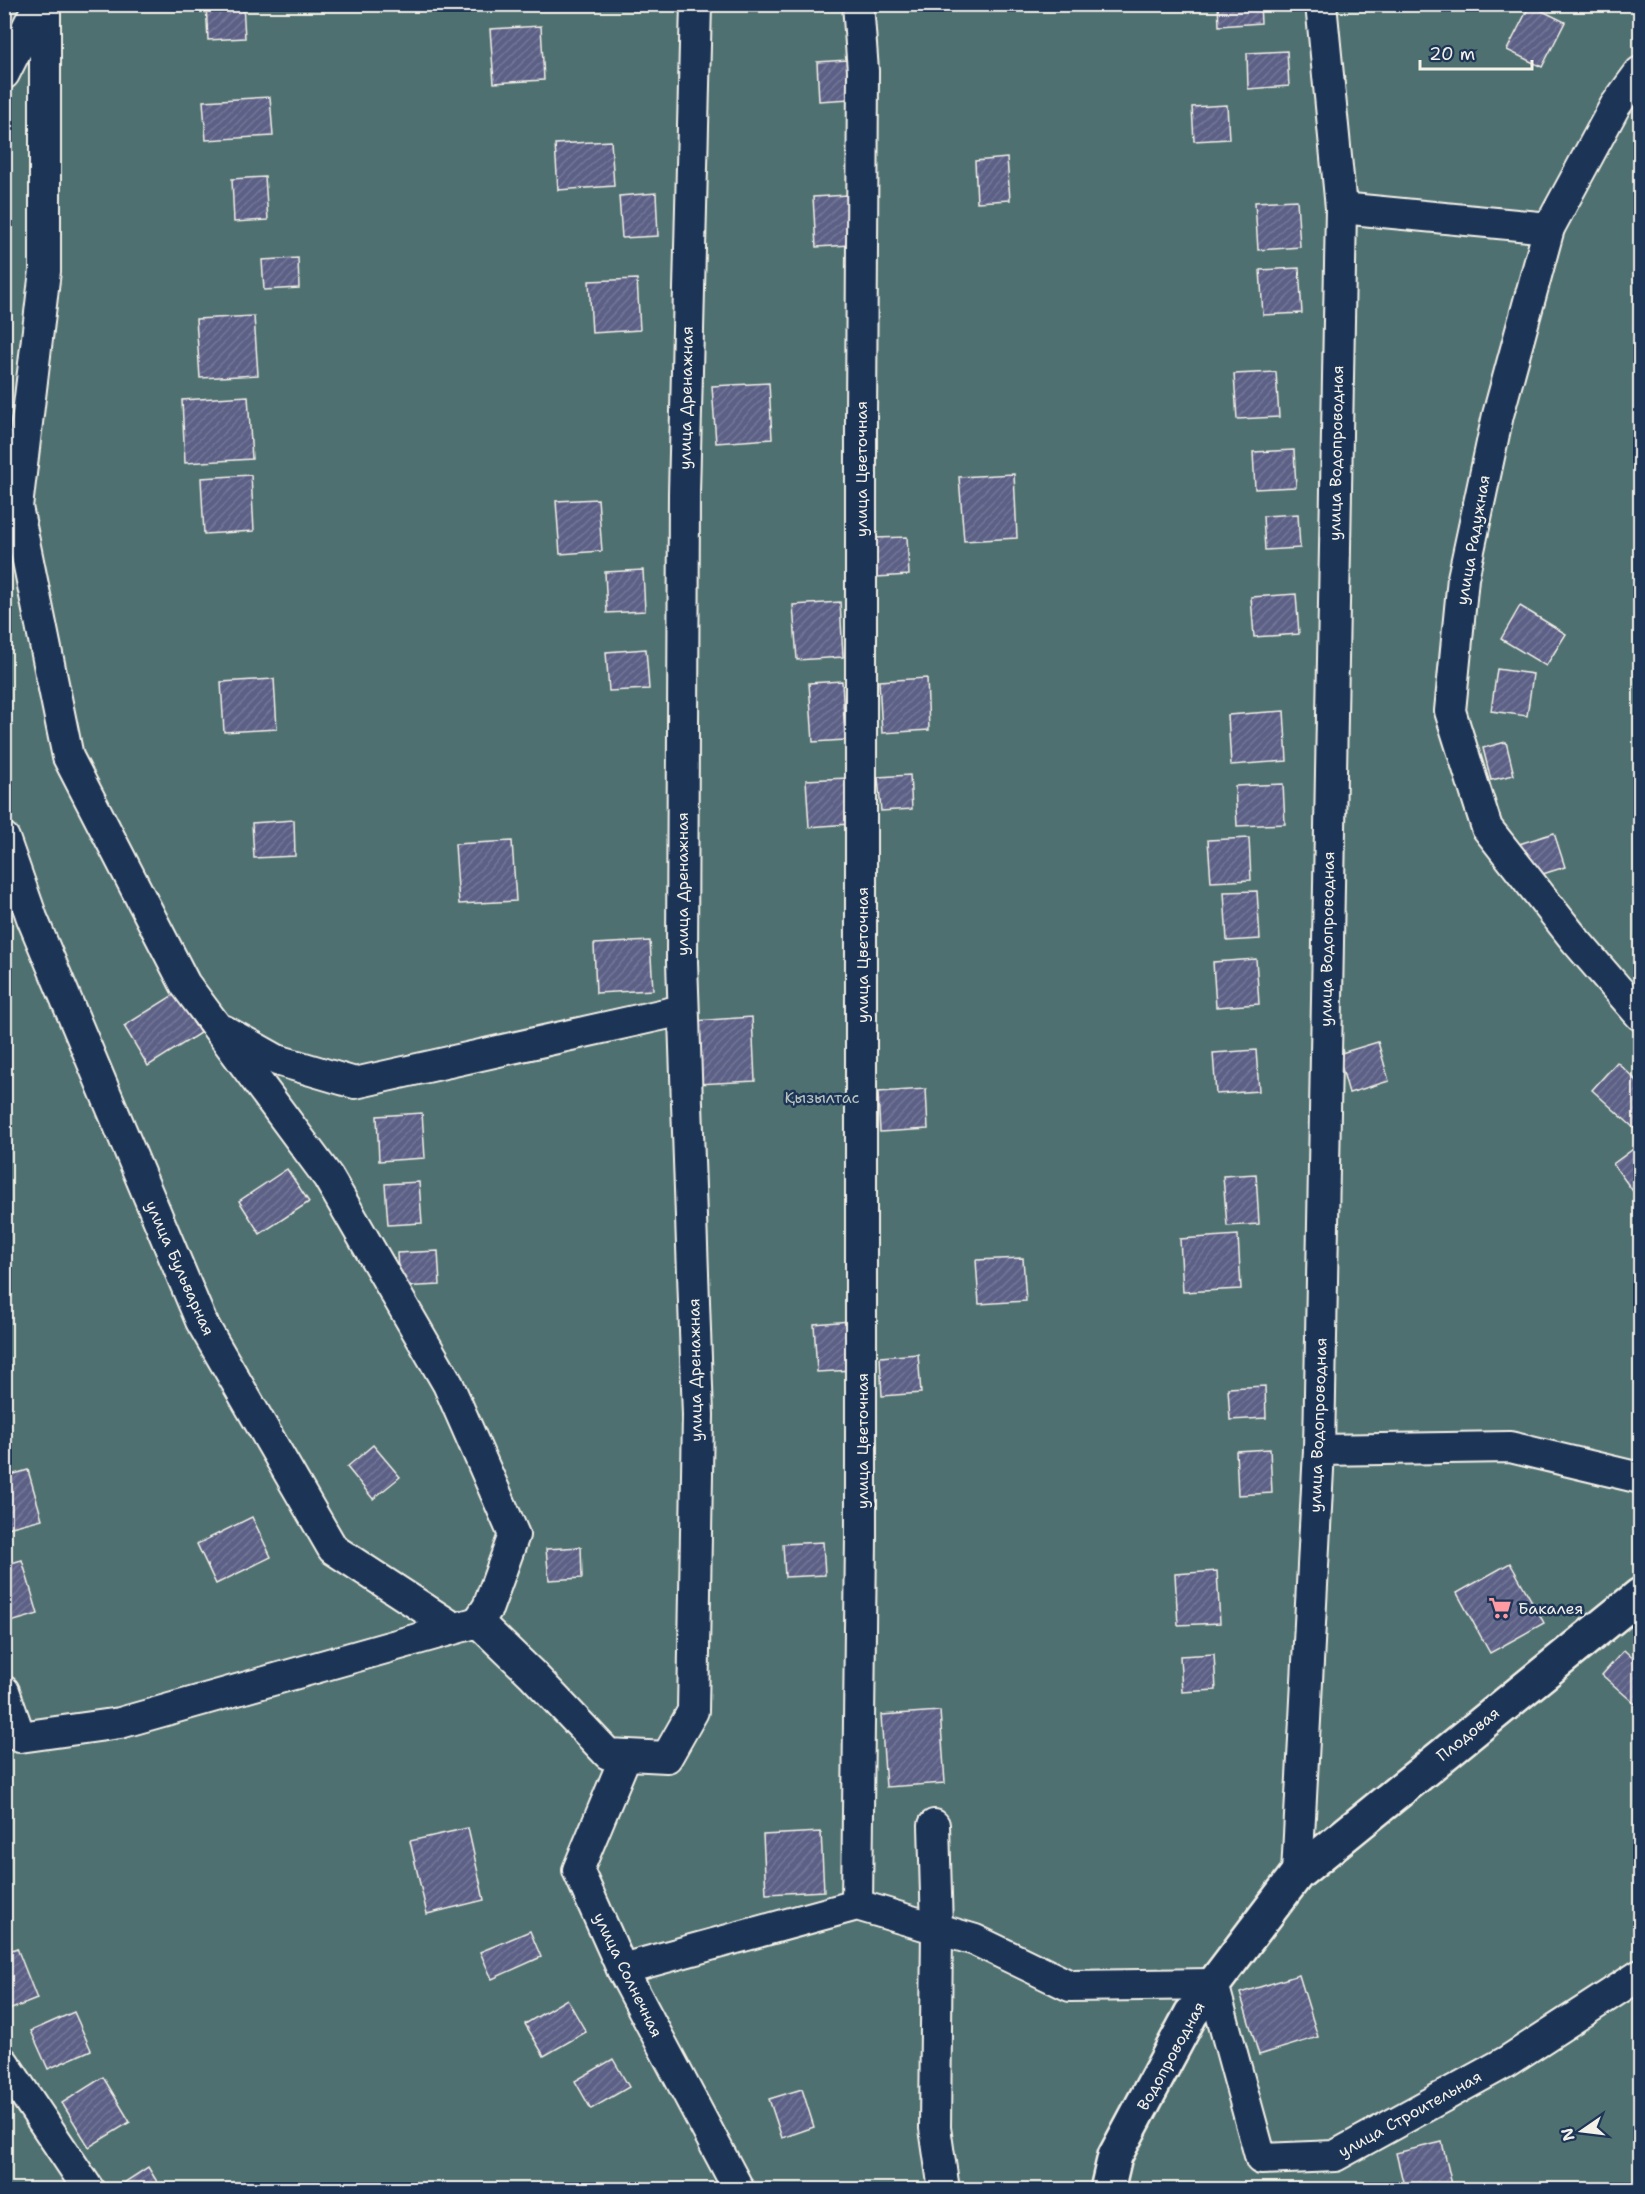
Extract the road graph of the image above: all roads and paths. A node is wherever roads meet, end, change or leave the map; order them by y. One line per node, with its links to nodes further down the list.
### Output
1 (39, 4): 7 (street)
2 (45, 4): 13 (street)
3 (696, 4): 11 (street, улица Дренажная)
4 (858, 4): 23 (street, улица Цветочная)
5 (1321, 4): 8 (street, улица Водопроводная)
6 (1641, 72): 9 (street, улица Радужная)
7 (4, 74)
8 (1341, 208): 9 (street); 14 (street, улица Водопроводная)
9 (1549, 228): 12 (street, улица Радужная)
10 (4, 838): 17 (street, улица Бульварная)
11 (683, 1010): 13 (street); 20 (street, улица Дренажная)
12 (1641, 1015)
13 (215, 1025): 17 (street)
14 (1319, 1450): 15 (street); 22 (street, улица Водопроводная)
15 (1641, 1478)
16 (1641, 1595): 22 (street, Плодовая)
17 (466, 1625): 18 (street); 19 (street, улица Бульварная)
18 (4, 1691)
19 (626, 1755): 20 (street, улица Бульварная); 25 (street, улица Солнечная)
20 (667, 1757)
21 (934, 1825): 24 (street)
22 (1297, 1874): 27 (street, Водопроводная)
23 (857, 1905): 24 (street); 25 (street)
24 (937, 1929): 27 (street); 31 (street)
25 (622, 1969): 30 (street, улица Солнечная)
26 (1641, 1975): 27 (street, улица Строительная)
27 (1213, 1984): 32 (street, Водопроводная)
28 (4, 2063): 29 (street)
29 (89, 2190)
30 (739, 2190)
31 (944, 2190)
32 (1107, 2190)

